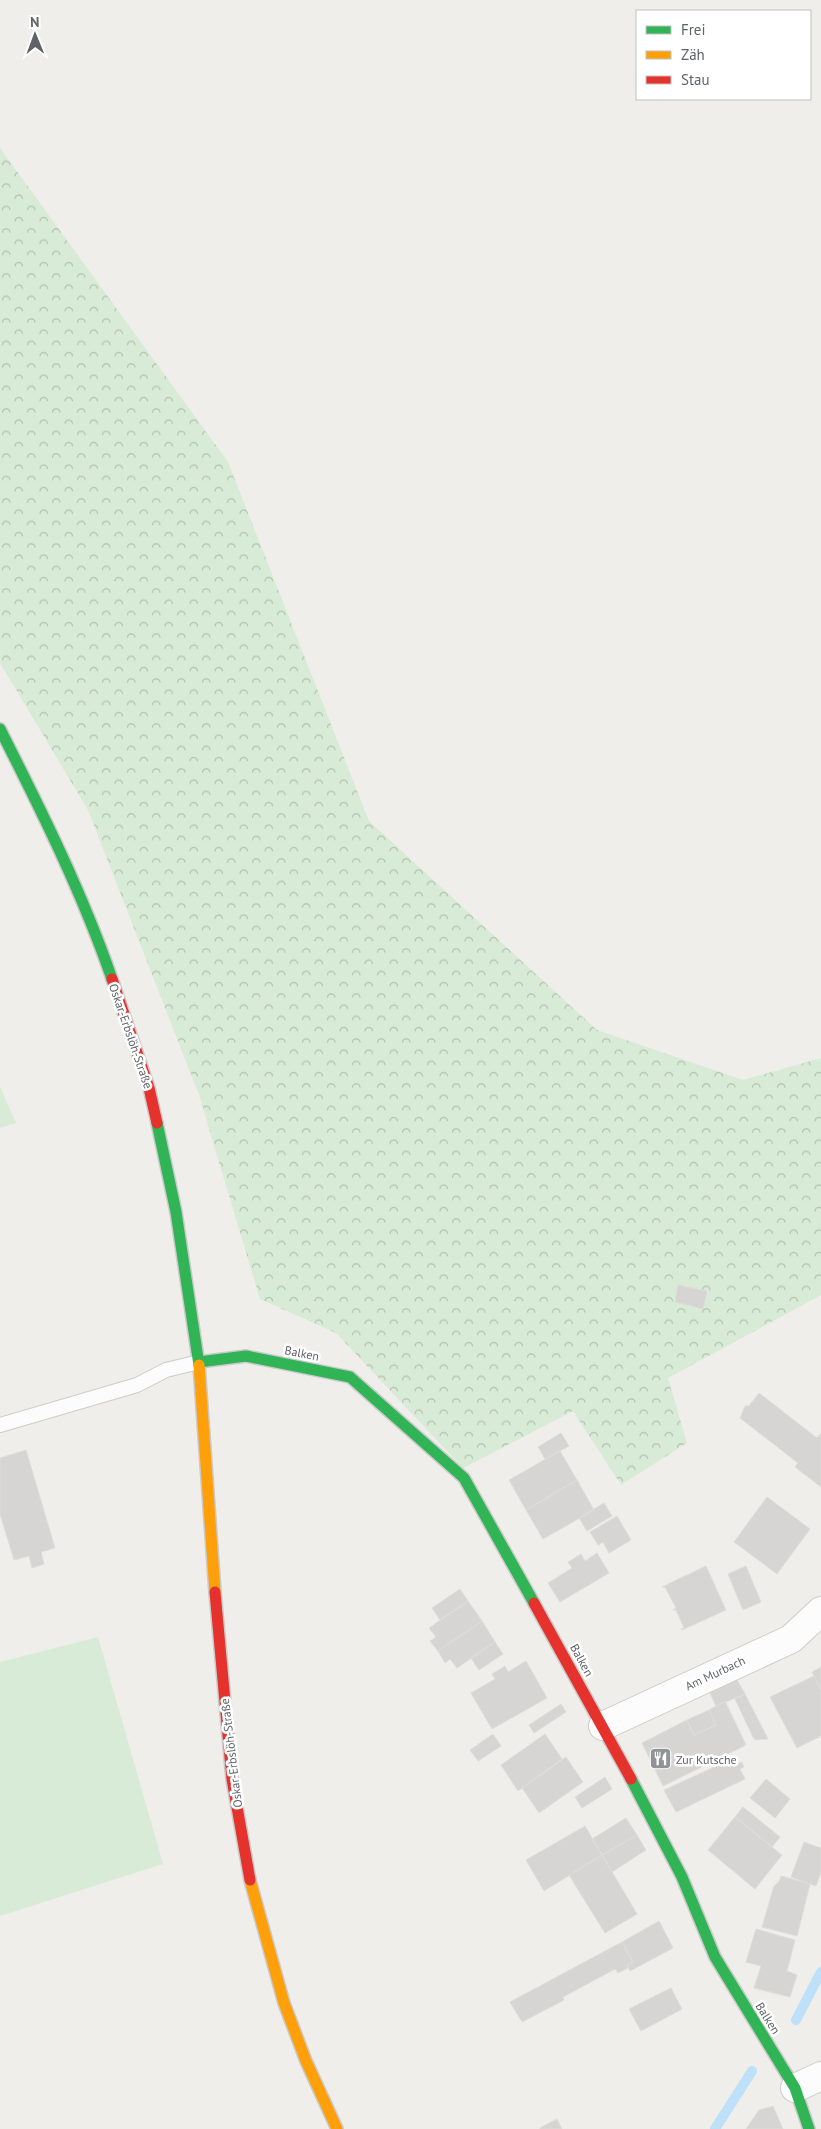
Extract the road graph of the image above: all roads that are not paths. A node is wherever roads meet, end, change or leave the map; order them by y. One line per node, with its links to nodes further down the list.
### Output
1 (0, 729): 2 (main road, Oskar-Erbslöh-Straße)
2 (199, 1362): 3 (lane); 5 (main road, Balken); 8 (main road, Oskar-Erbslöh-Straße)
3 (0, 1425)
4 (821, 1610): 5 (street, Am Murbach)
5 (603, 1726): 7 (main road, Balken)
6 (821, 2076): 7 (street)
7 (795, 2088): 9 (main road, Balken)
8 (337, 2129)
9 (809, 2129)

